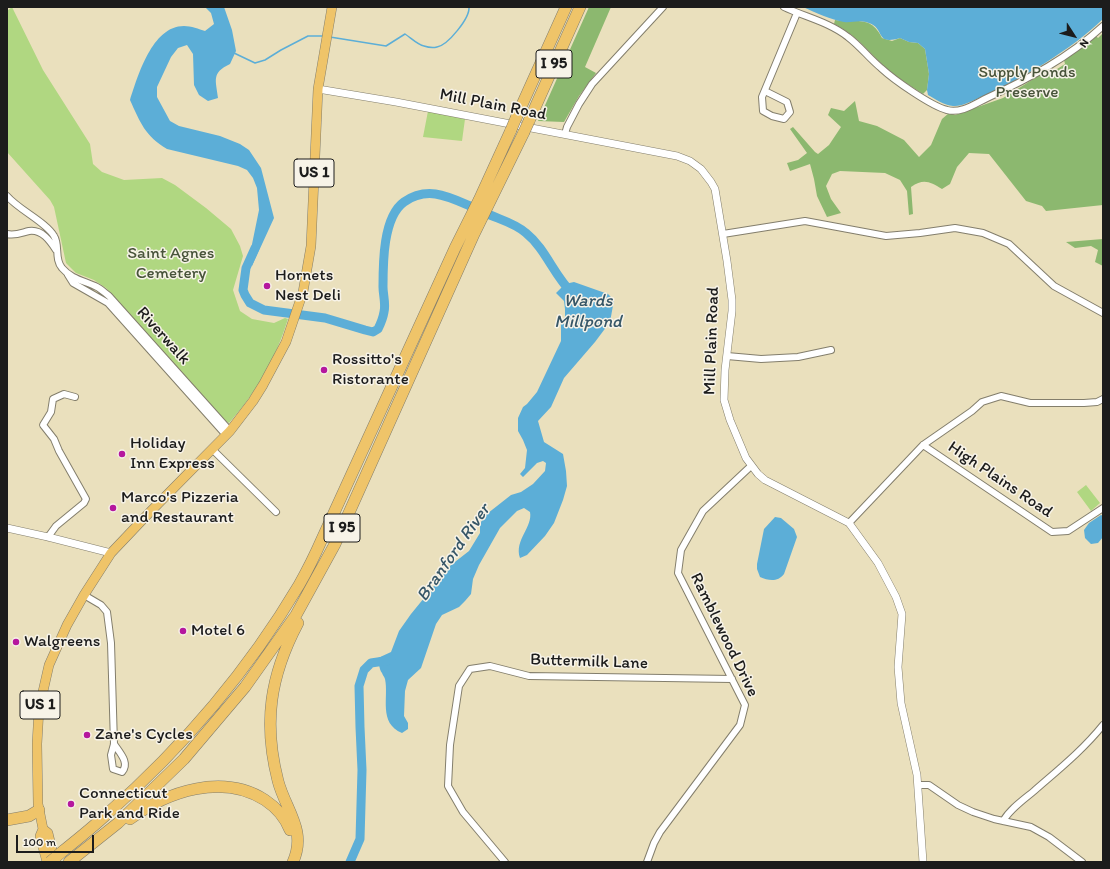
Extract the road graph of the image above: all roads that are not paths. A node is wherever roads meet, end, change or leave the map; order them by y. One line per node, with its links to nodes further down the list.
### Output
1 (332, 7): 8 (main road, US 1)
2 (566, 7): 43 (highway, I 95, bridge)
3 (580, 7): 30 (highway, I 95, bridge)
4 (663, 7): 10 (street)
5 (784, 7): 6 (street)
6 (797, 13): 7 (street); 9 (street)
7 (1103, 26)
8 (318, 89): 10 (street, Mill Plain Road); 21 (main road, US 1)
9 (765, 91): 9 (street)
10 (565, 134): 13 (street, Mill Plain Road)
11 (7, 196): 14 (street, Riverwalk)
12 (7, 234): 14 (street, Riverwalk)
13 (723, 234): 16 (street); 18 (street, Mill Plain Road)
14 (57, 252): 15 (street, Riverwalk)
15 (66, 272): 21 (street, Riverwalk); 21 (street, Riverwalk)
16 (1103, 313)
17 (830, 350): 18 (street)
18 (727, 356): 24 (street, Mill Plain Road)
19 (75, 397): 29 (street)
20 (1103, 399): 22 (street)
21 (228, 433): 23 (main road, US 1)
22 (923, 445): 25 (street, High Plains Road); 27 (street)
23 (213, 450): 26 (street); 31 (main road, US 1)
24 (751, 466): 27 (street, Mill Plain Road); 33 (street, Ramblewood Drive)
25 (1103, 508)
26 (276, 512)
27 (849, 523): 36 (street, Mill Plain Road)
28 (7, 528): 29 (street)
29 (48, 537): 31 (street)
30 (335, 544): 45 (highway, I 95); 47 (highway)
31 (111, 553): 32 (main road, US 1)
32 (84, 595): 35 (street); 37 (main road, US 1)
33 (732, 679): 48 (street, Buttermilk Lane); 49 (street, Ramblewood Drive)
34 (1103, 725): 40 (street)
35 (114, 744)
36 (918, 785): 40 (street); 50 (street, Mill Plain Road)
37 (38, 810): 38 (highway); 39 (highway); 41 (main road, US 1)
38 (7, 813)
39 (7, 820)
40 (1003, 821): 51 (street)
41 (43, 829): 42 (main road, US 1); 44 (main road, US 1)
42 (47, 862)
43 (50, 862)
44 (55, 862)
45 (69, 862): 46 (highway)
46 (285, 862)
47 (293, 862)
48 (505, 862)
49 (648, 862)
50 (923, 862)
51 (1082, 862)

